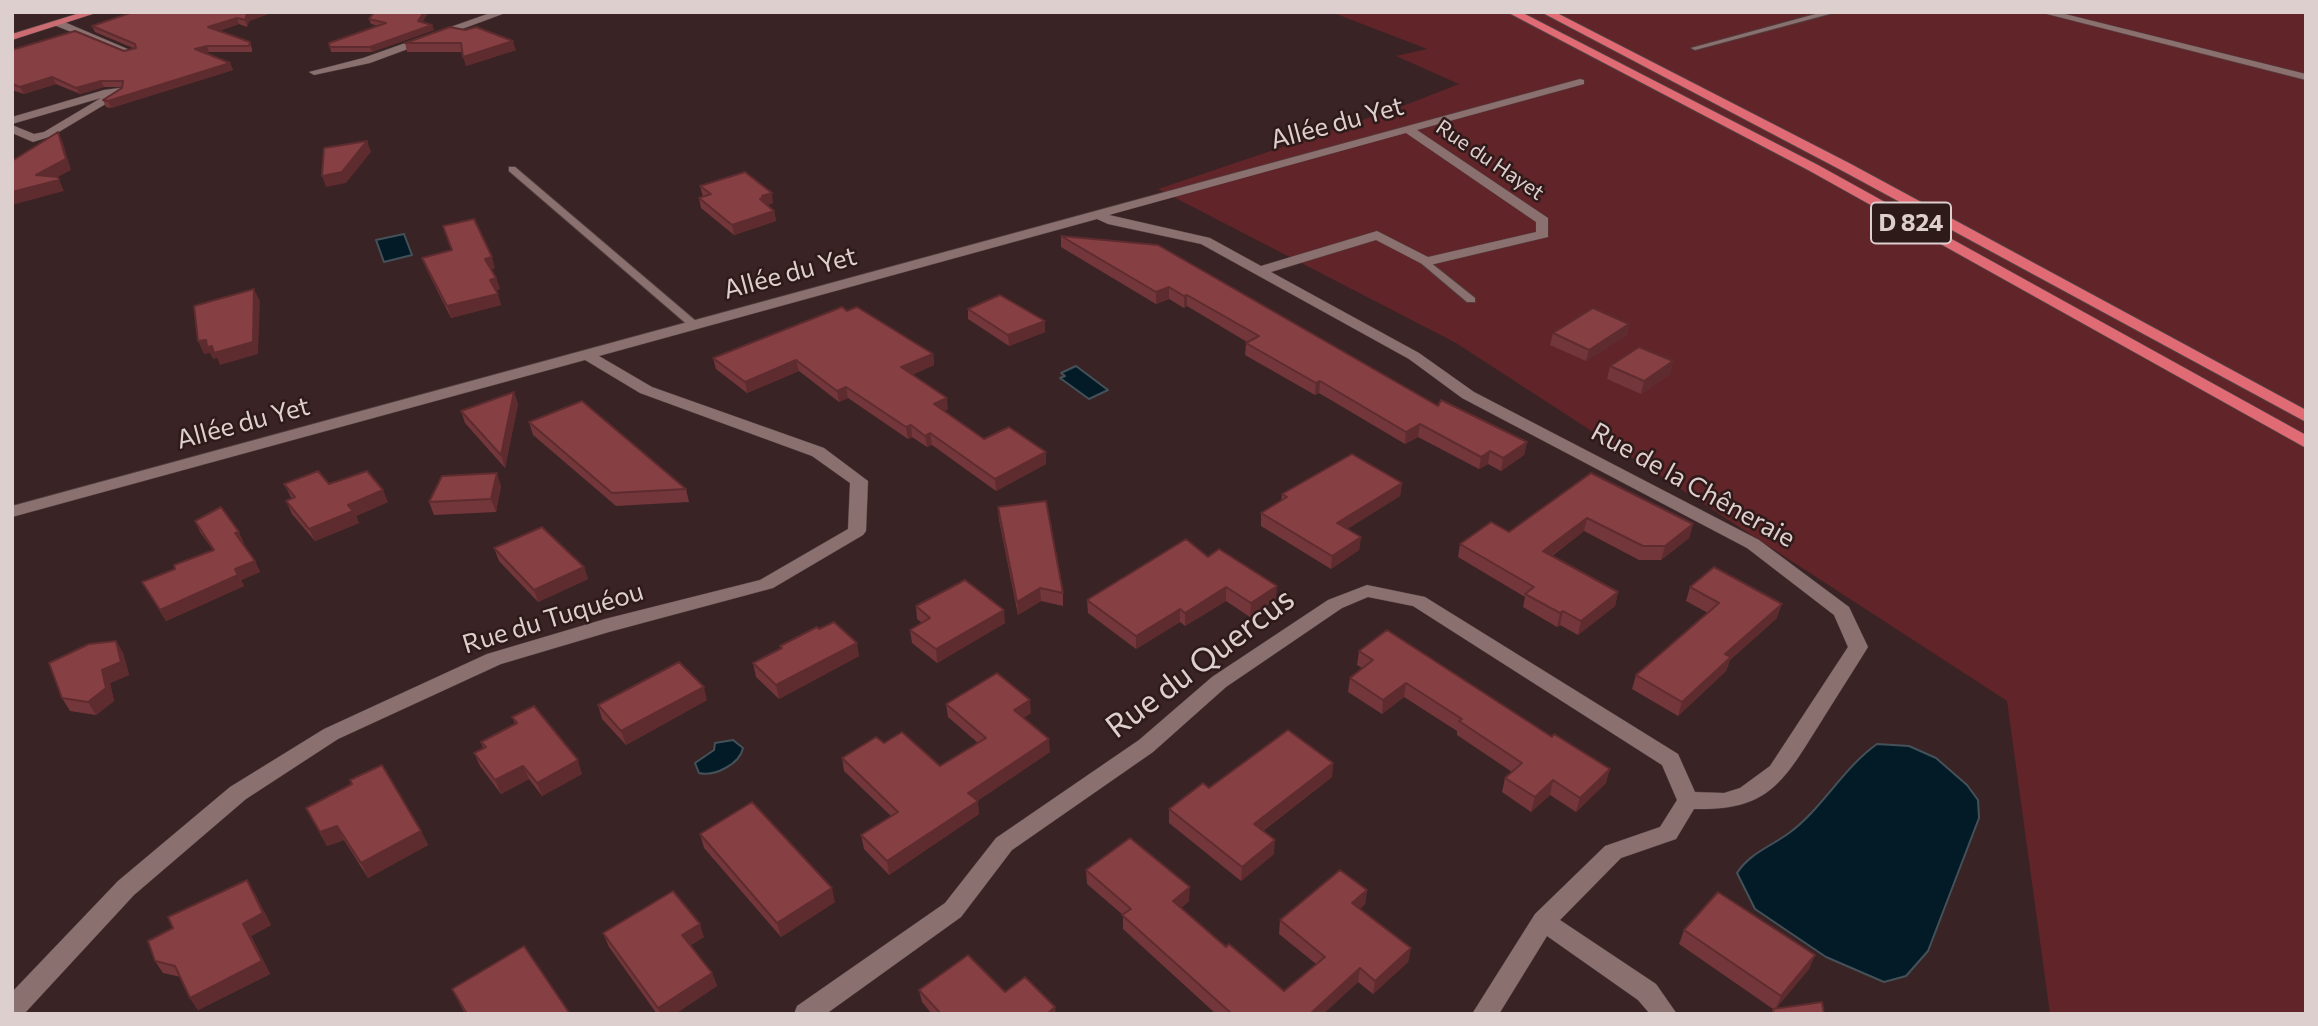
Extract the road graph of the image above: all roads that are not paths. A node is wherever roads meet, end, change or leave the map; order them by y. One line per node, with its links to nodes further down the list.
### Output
1 (94, 12): 8 (main road)
2 (465, 12): 9 (street)
3 (503, 12): 9 (street)
4 (1512, 12): 27 (highway, D 824)
5 (1546, 12): 26 (highway, D 824)
6 (1833, 12): 11 (lane)
7 (2044, 12): 14 (street)
8 (58, 23): 10 (main road); 12 (street)
9 (453, 29): 13 (street)
10 (12, 37)
11 (1695, 48)
12 (132, 53)
13 (314, 72)
14 (2306, 77)
15 (1580, 82): 18 (street, Allée du Yet)
16 (12, 121): 17 (street)
17 (12, 128)
18 (1408, 129): 20 (street, Allée du Yet); 21 (street, Rue du Hayet)
19 (512, 169): 24 (lane)
20 (1098, 214): 22 (street, Rue de la Chêneraie); 24 (street, Allée du Yet)
21 (1426, 262): 22 (street); 23 (lane)
22 (1259, 271): 29 (street, Rue de la Chêneraie)
23 (1471, 300)
24 (692, 324): 25 (street, Allée du Yet)
25 (586, 354): 28 (street, Allée du Yet); 31 (street, Rue du Tuquéou)
26 (2306, 416)
27 (2306, 443)
28 (12, 512)
29 (1688, 800): 30 (street); 32 (street, Rue du Quercus)
30 (1543, 921): 33 (street); 34 (street)
31 (12, 1009)
32 (806, 1014)
33 (1484, 1014)
34 (1665, 1014)

